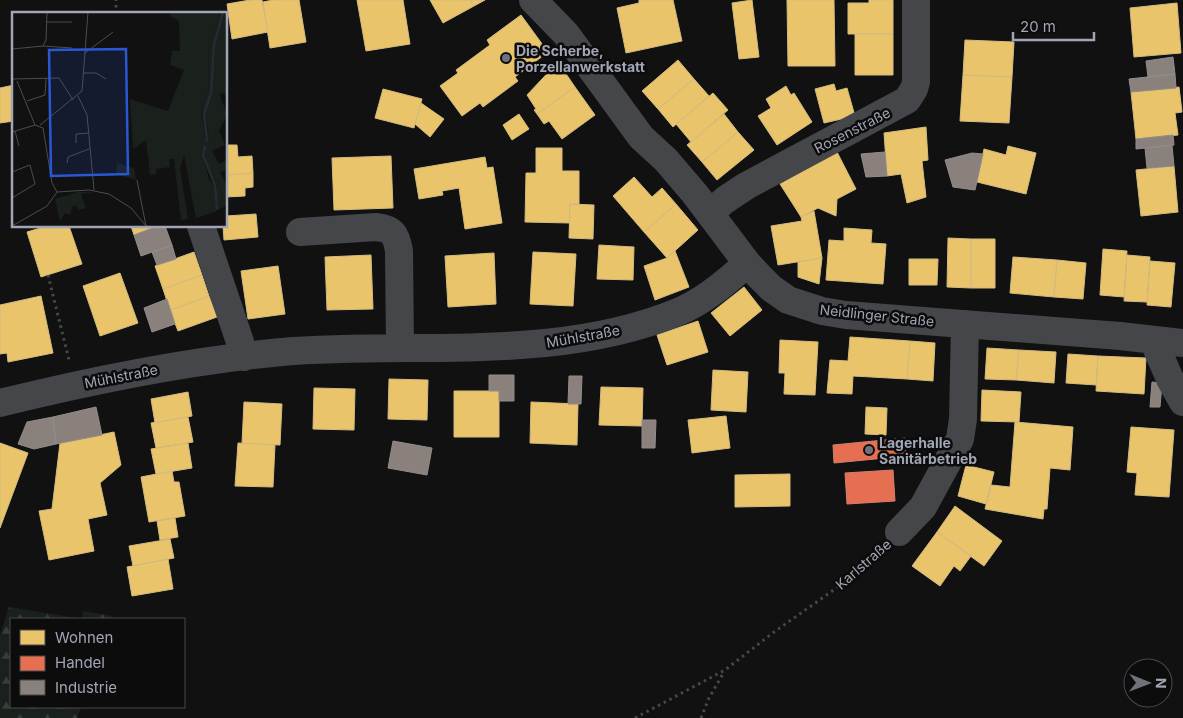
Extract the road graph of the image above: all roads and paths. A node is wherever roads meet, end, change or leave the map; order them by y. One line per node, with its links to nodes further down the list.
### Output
1 (533, 0): 3 (street, Neidlinger Straße)
2 (916, 0): 3 (street, Rosenstraße)
3 (710, 213): 6 (street, Neidlinger Straße)
4 (202, 228): 12 (street)
5 (300, 232): 11 (street)
6 (747, 263): 8 (street, Neidlinger Straße); 11 (street, Mühlstraße)
7 (48, 275): 13 (path)
8 (965, 324): 9 (street, Neidlinger Straße); 16 (street, Karlstraße)
9 (1153, 340): 10 (street, Neidlinger Straße); 14 (street)
10 (1183, 343)
11 (400, 348): 12 (street, Mühlstraße)
12 (244, 357): 13 (street, Mühlstraße)
13 (75, 385): 15 (street, Mühlstraße)
14 (1183, 402)
15 (0, 403)
16 (899, 532): 17 (path, Karlstraße)
17 (725, 670): 18 (path, Karlstraße); 19 (path)
18 (635, 718)
19 (701, 718)

